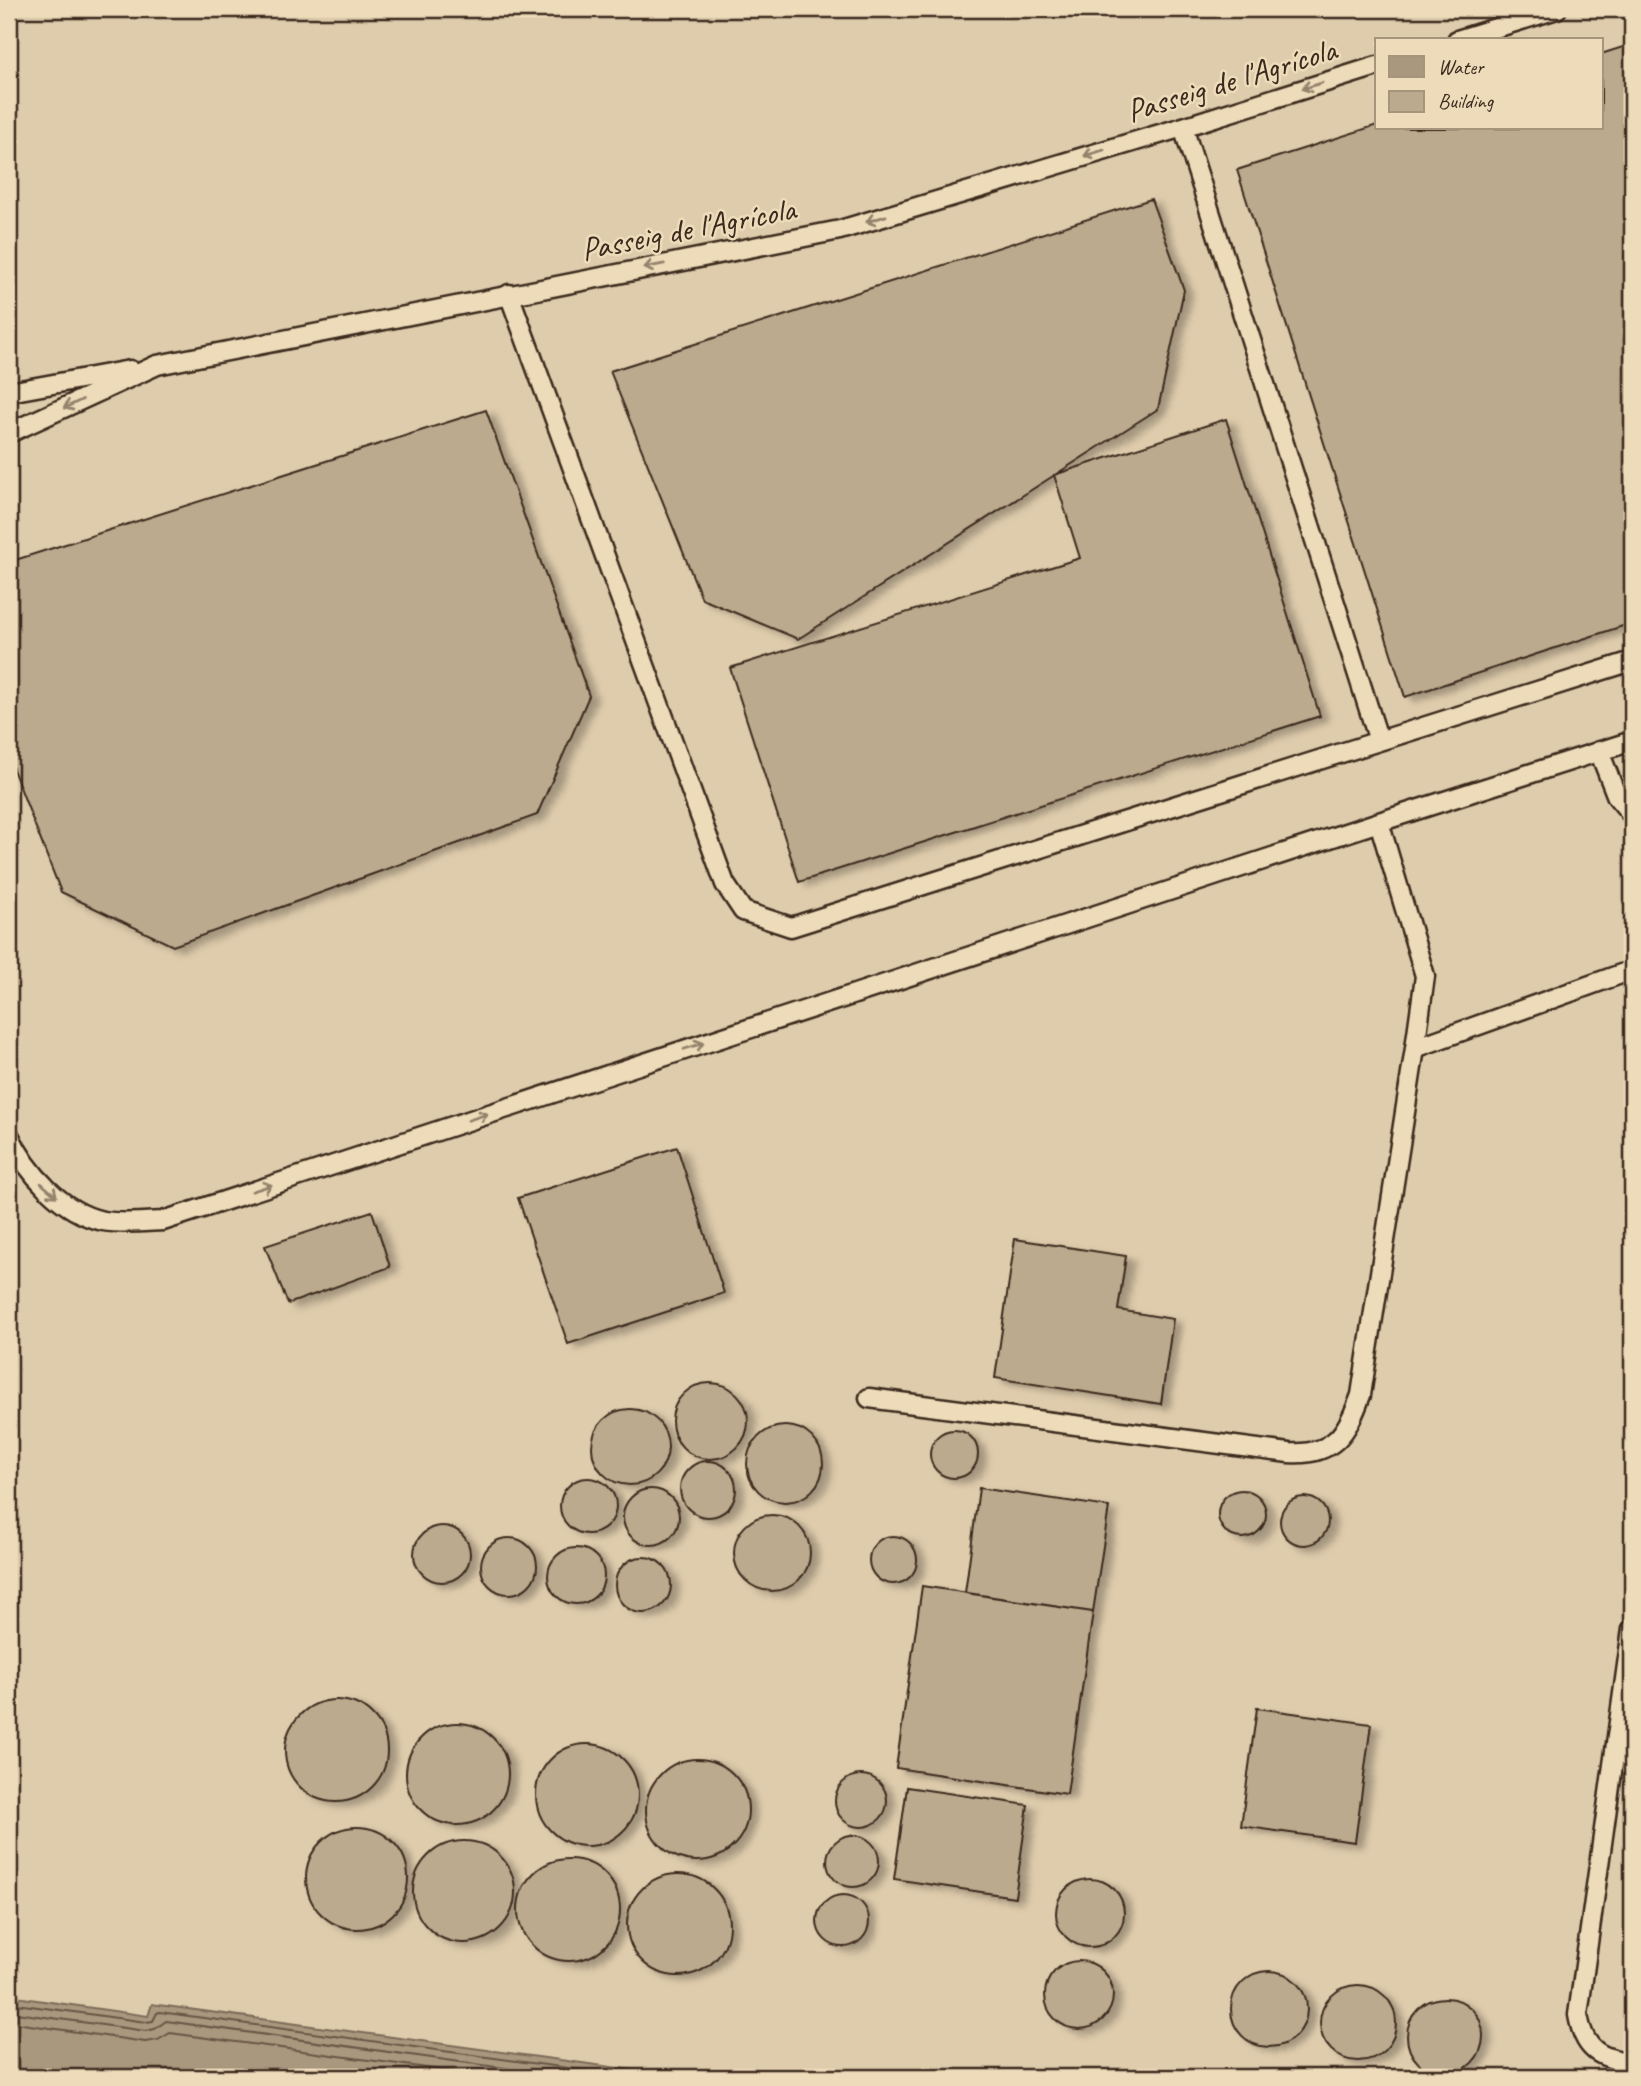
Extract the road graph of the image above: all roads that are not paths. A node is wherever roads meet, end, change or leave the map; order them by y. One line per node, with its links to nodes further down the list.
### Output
1 (1558, 9): 2 (lane)
2 (1464, 38)
3 (1375, 67): 4 (lane, Passeig de l'Agrícola, one-way to 4)
4 (1183, 127): 5 (lane, Passeig de l'Agrícola, one-way to 5); 10 (lane)
5 (509, 294): 6 (lane, Passeig de l'Agrícola); 10 (lane)
6 (157, 365): 7 (lane); 8 (lane, Passeig de l'Agrícola, one-way to 8)
7 (9, 392)
8 (9, 433)
9 (1632, 661): 10 (lane)
10 (1379, 741)
11 (1632, 741): 12 (lane)
12 (1599, 751): 13 (lane); 14 (lane)
13 (1632, 815)
14 (1379, 822): 16 (lane); 17 (lane, one-way to 14)
15 (1632, 970): 16 (lane)
16 (1415, 1048): 18 (lane)
17 (9, 1135)
18 (869, 1398)
19 (1632, 1629): 20 (lane)
20 (1632, 2063)

